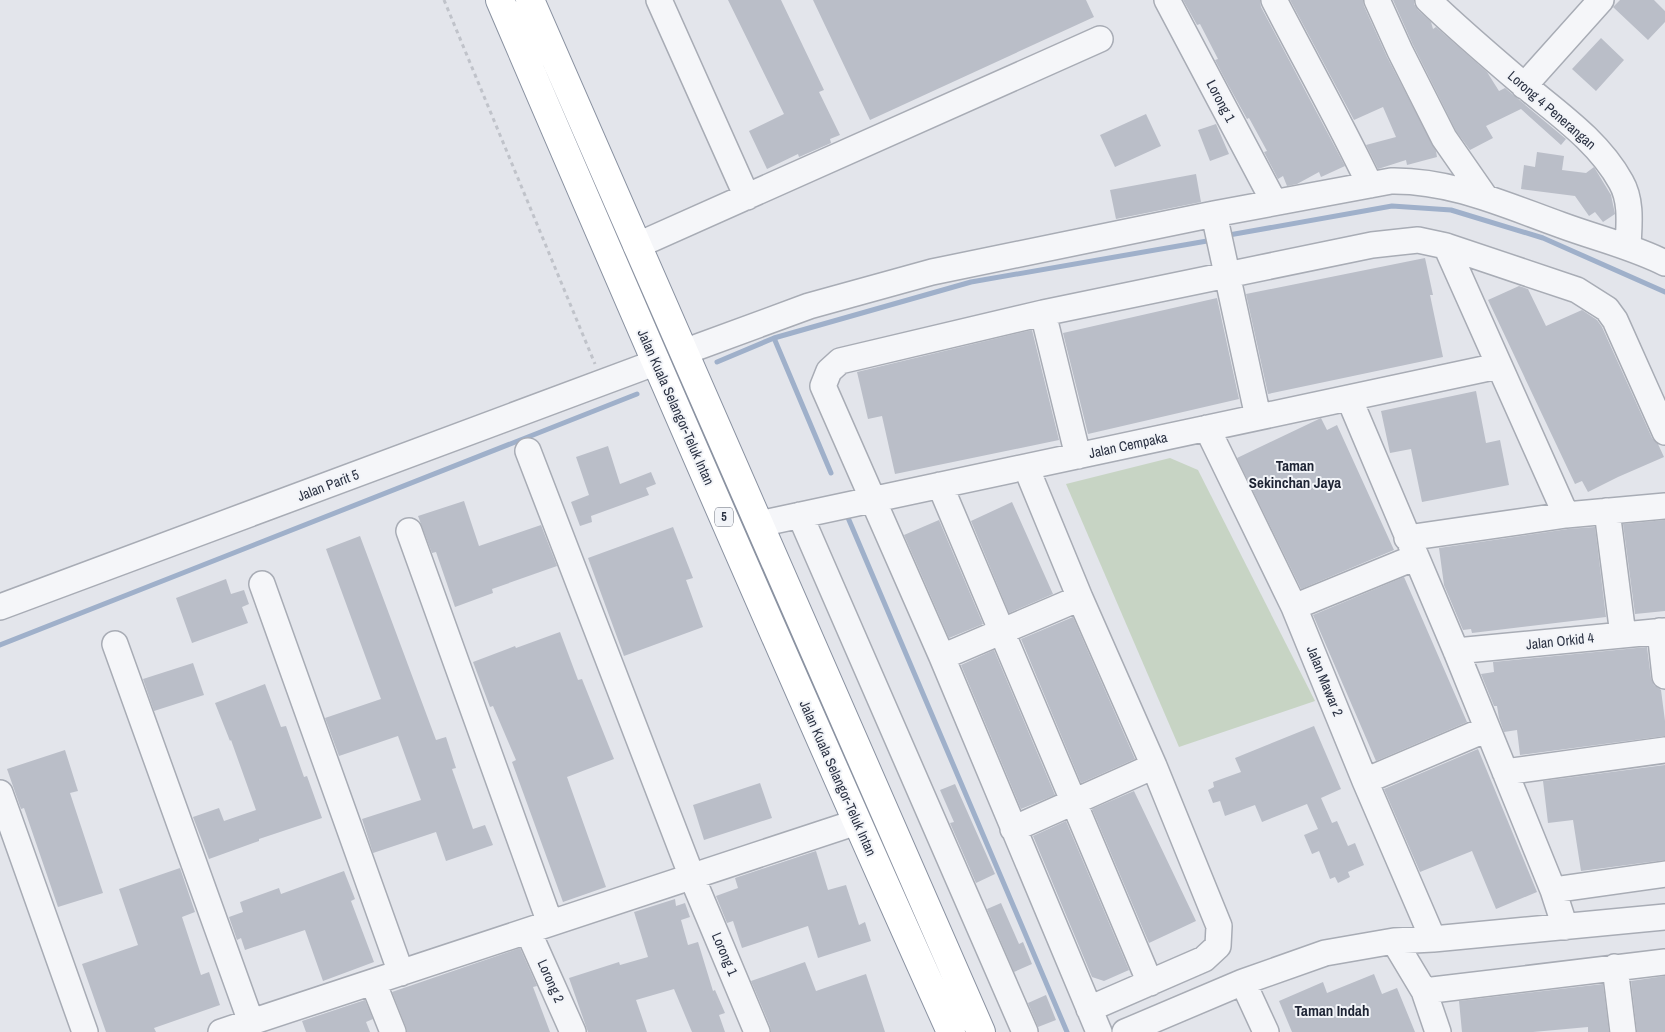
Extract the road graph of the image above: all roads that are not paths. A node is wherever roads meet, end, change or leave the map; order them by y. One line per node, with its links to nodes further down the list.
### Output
1 (500, 0): 23 (highway, Jalan Kuala Selangor-Teluk Intan / 5)
2 (530, 0): 16 (highway, Jalan Kuala Selangor-Teluk Intan / 5)
3 (659, 0): 12 (street)
4 (1167, 0): 14 (street, Lorong 1)
5 (1274, 0): 11 (street)
6 (1377, 0): 13 (street)
7 (1428, 0): 10 (street, Lorong 4 Penerangan)
8 (1601, 0): 10 (street)
9 (1100, 39): 12 (street)
10 (1524, 86): 18 (street, Lorong 4 Penerangan)
11 (1370, 185): 13 (street); 14 (street)
12 (747, 197): 16 (street)
13 (1485, 198): 18 (street)
14 (1274, 202): 15 (street)
15 (1214, 214): 20 (street); 22 (street)
16 (647, 241): 22 (highway, Jalan Kuala Selangor-Teluk Intan / 5)
17 (1446, 246): 20 (street); 24 (street); 28 (street)
18 (1628, 246): 19 (street)
19 (1665, 262)
20 (1228, 276): 21 (street); 26 (street)
21 (1043, 313): 30 (street); 33 (street)
22 (684, 352): 38 (highway, Jalan Kuala Selangor-Teluk Intan / 5)
23 (656, 362): 44 (street, Jalan Parit 5); 59 (highway, Jalan Kuala Selangor-Teluk Intan / 5)
24 (1498, 366): 25 (street, Jalan Cempaka); 36 (street)
25 (1348, 398): 26 (street, Jalan Cempaka); 40 (street)
26 (1258, 417): 27 (street, Jalan Cempaka)
27 (1207, 428): 30 (street, Jalan Cempaka); 43 (street, Jalan Mawar 2)
28 (1665, 432)
29 (528, 451): 62 (street, Lorong 1)
30 (1078, 456): 31 (street, Jalan Cempaka)
31 (1026, 467): 32 (street, Jalan Cempaka); 42 (street)
32 (940, 485): 33 (street, Jalan Cempaka); 46 (street)
33 (873, 500): 37 (street, Jalan Cempaka); 50 (street)
34 (1665, 506): 35 (street)
35 (1607, 511): 36 (street); 47 (street)
36 (1566, 515): 40 (street)
37 (800, 516): 38 (street, Jalan Cempaka); 85 (street)
38 (759, 524): 84 (highway, Jalan Kuala Selangor-Teluk Intan / 5)
39 (409, 531): 65 (street, Lorong 2)
40 (1411, 547): 43 (street); 49 (street)
41 (262, 584): 71 (street)
42 (1080, 598): 46 (street); 54 (street)
43 (1294, 607): 56 (street, Jalan Mawar 2)
44 (0, 608)
45 (1663, 631): 47 (street, Jalan Orkid 4); 51 (street)
46 (1001, 632): 50 (street); 58 (street)
47 (1623, 635): 49 (street, Jalan Orkid 4)
48 (115, 644): 77 (street)
49 (1456, 651): 52 (street)
50 (942, 657): 60 (street)
51 (1665, 676)
52 (1487, 729): 55 (street); 56 (street)
53 (1665, 750): 55 (street)
54 (1154, 766): 58 (street); 73 (street)
55 (1506, 772): 63 (street)
56 (1365, 781): 67 (street, Jalan Mawar 2)
57 (0, 793): 78 (street)
58 (1073, 802): 60 (street); 73 (street)
59 (857, 822): 62 (street); 83 (highway, Jalan Kuala Selangor-Teluk Intan / 5)
60 (1013, 829): 76 (street)
61 (1665, 874): 63 (street)
62 (692, 877): 65 (street); 82 (street, Lorong 1)
63 (1553, 890): 66 (street)
64 (1665, 916): 66 (street)
65 (539, 927): 71 (street); 81 (street, Lorong 2)
66 (1565, 927): 67 (street)
67 (1433, 939): 68 (street)
68 (1394, 941): 74 (street); 75 (street)
69 (1665, 962): 70 (street)
70 (1615, 967): 75 (street); 90 (street)
71 (401, 973): 72 (street)
72 (373, 982): 77 (street); 80 (street)
73 (1150, 982): 76 (street)
74 (1243, 982): 87 (street); 88 (street)
75 (1424, 991): 89 (street)
76 (1089, 1009): 86 (street)
77 (250, 1022): 79 (street)
78 (85, 1032)
79 (221, 1032)
80 (394, 1032)
81 (573, 1032)
82 (757, 1032)
83 (951, 1032)
84 (981, 1032)
85 (1025, 1032)
86 (1099, 1032)
87 (1125, 1032)
88 (1266, 1032)
89 (1438, 1032)
90 (1623, 1032)

